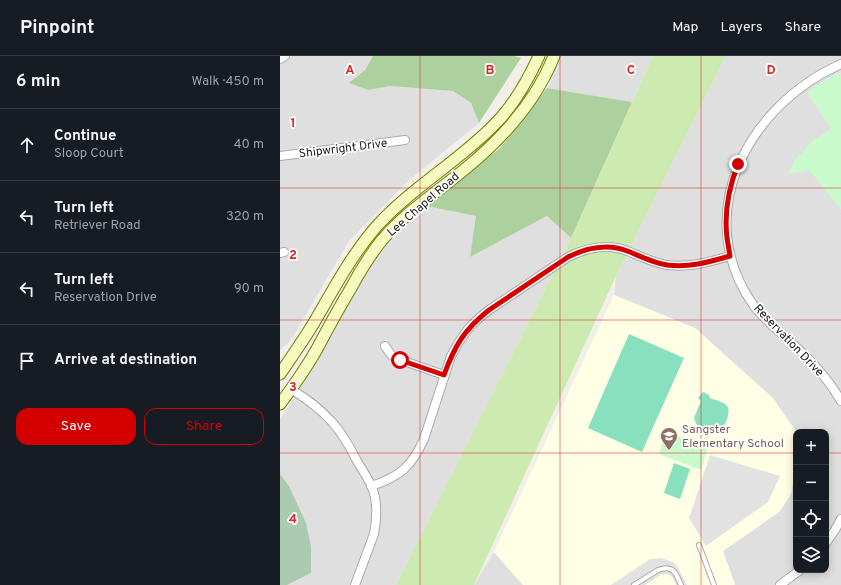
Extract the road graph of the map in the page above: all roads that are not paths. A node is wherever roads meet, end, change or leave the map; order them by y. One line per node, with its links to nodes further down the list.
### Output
1 (285, 56): 4 (street)
2 (539, 56): 8 (main road, Lee Chapel Road)
3 (554, 56): 9 (main road, Lee Chapel Road)
4 (280, 59)
5 (841, 64): 10 (street, Reservation Drive)
6 (405, 140): 7 (street, Shipwright Drive)
7 (280, 156)
8 (408, 196): 9 (main road); 12 (main road, Lee Chapel Road)
9 (417, 207): 14 (main road, Lee Chapel Road)
10 (730, 256): 13 (street); 15 (street, Reservation Drive)
11 (385, 346): 13 (street)
12 (280, 374)
13 (444, 375): 17 (street)
14 (291, 389): 16 (main road, Lee Chapel Road); 17 (street)
15 (841, 401)
16 (280, 404)
17 (371, 486): 22 (street)
18 (841, 519): 19 (street)
19 (829, 539)
20 (699, 545): 25 (lane)
21 (796, 573): 26 (street)
22 (355, 585)
23 (634, 585): 24 (lane)
24 (681, 585)
25 (714, 585)
26 (780, 585)

